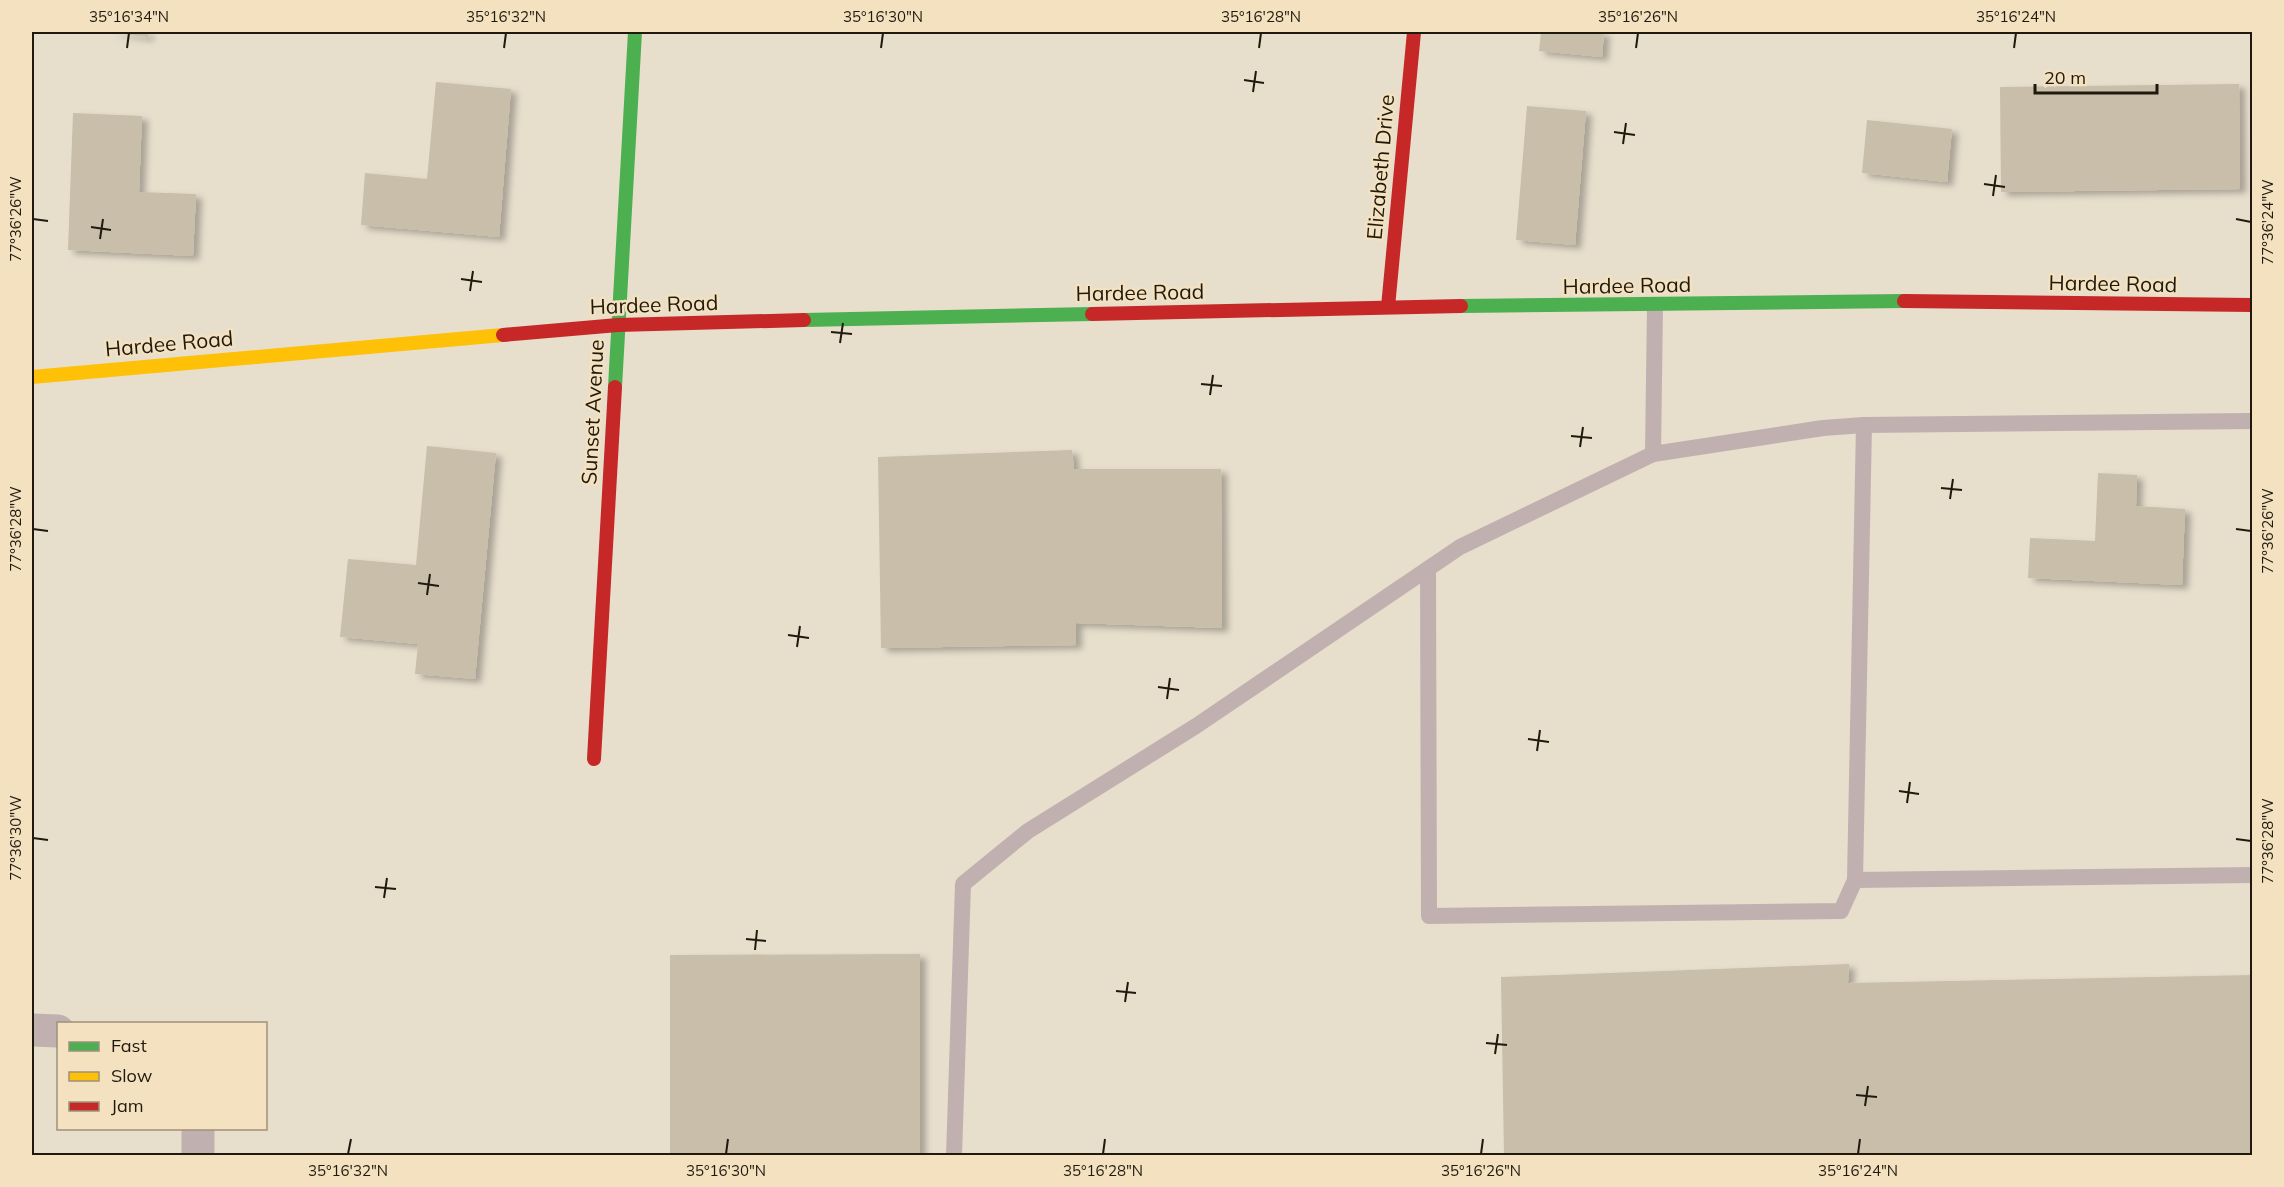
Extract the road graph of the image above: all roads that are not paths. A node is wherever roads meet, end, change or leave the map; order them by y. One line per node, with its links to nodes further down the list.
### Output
1 (635, 32): 6 (street, Sunset Avenue)
2 (1414, 32): 5 (street, Elizabeth Drive)
3 (2253, 305): 4 (street, Hardee Road)
4 (1655, 306): 5 (street, Hardee Road); 10 (lane)
5 (1388, 307): 6 (street, Hardee Road)
6 (618, 325): 7 (street, Hardee Road); 12 (street, Sunset Avenue)
7 (32, 377)
8 (2253, 422): 9 (lane)
9 (1864, 425): 10 (lane); 14 (lane)
10 (1653, 454): 11 (lane)
11 (1428, 569): 14 (lane); 19 (lane)
12 (594, 759)
13 (2253, 875): 14 (lane)
14 (1856, 880)
15 (32, 1030): 16 (street)
16 (57, 1031)
17 (198, 1130): 18 (street)
18 (198, 1155)
19 (954, 1155)

